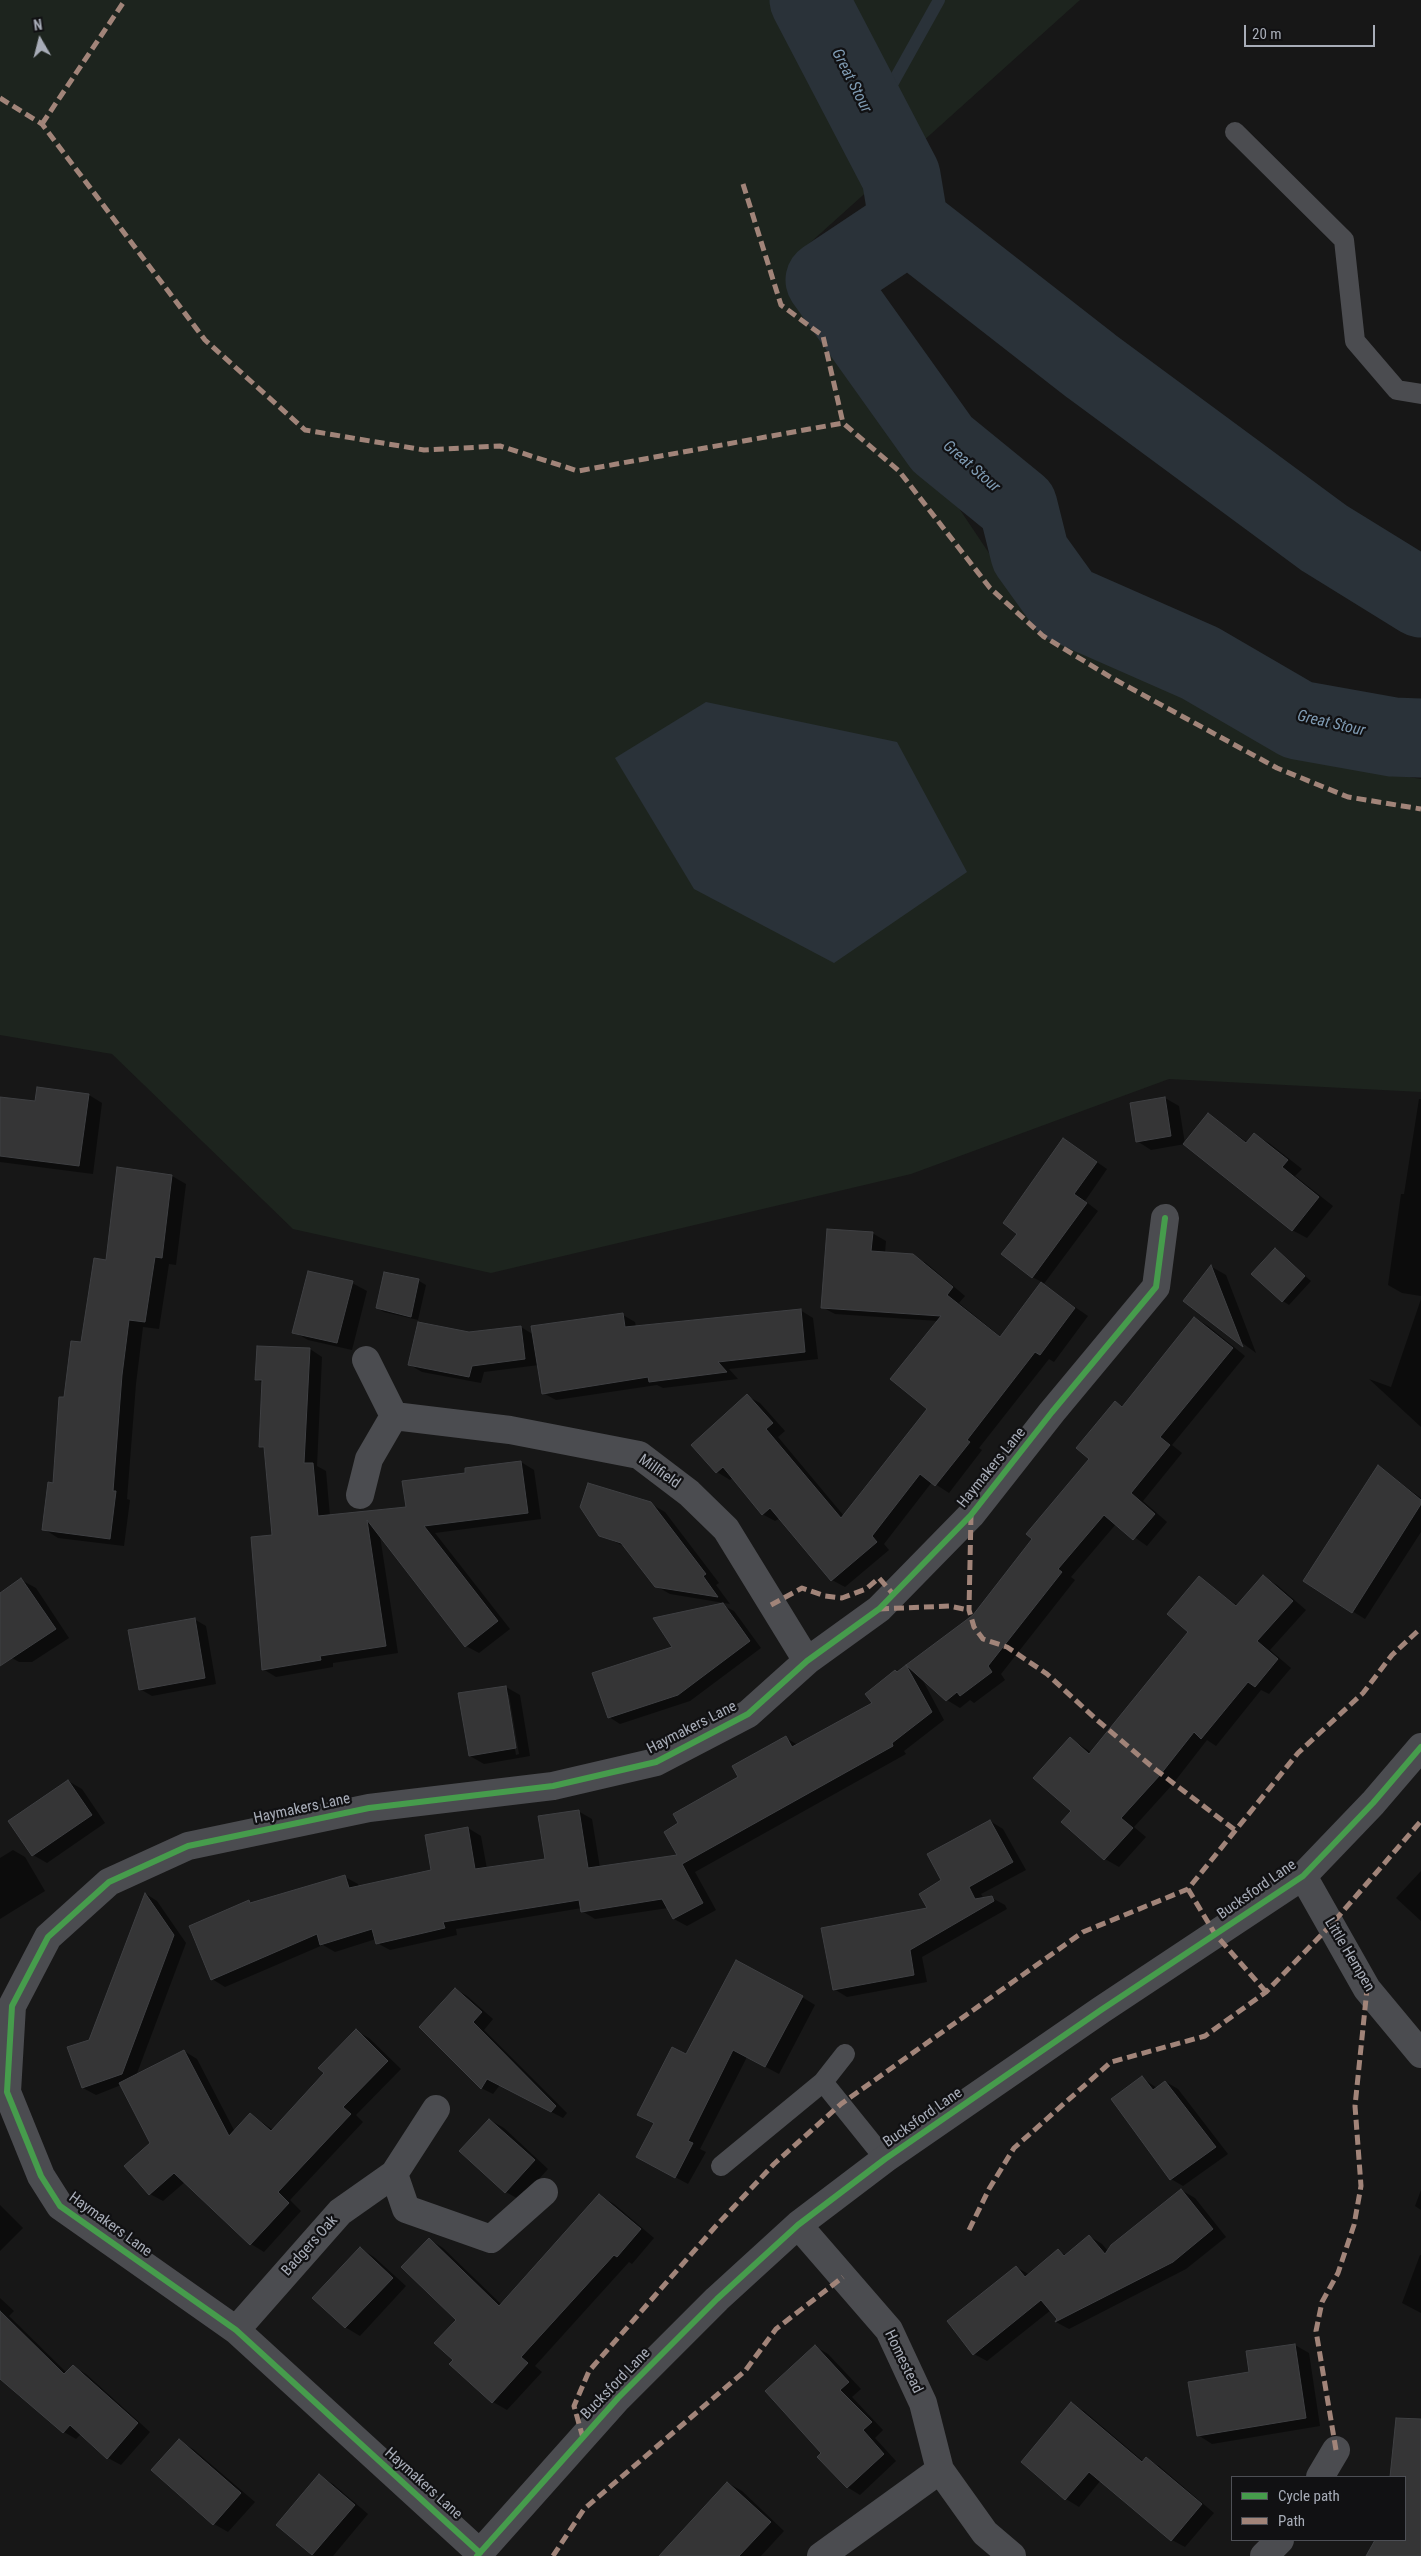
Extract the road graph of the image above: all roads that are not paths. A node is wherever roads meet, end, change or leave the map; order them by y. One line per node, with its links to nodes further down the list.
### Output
1 (1235, 132): 2 (lane)
2 (1421, 394)
3 (1165, 1218): 7 (street, Haymakers Lane)
4 (366, 1360): 5 (street)
5 (394, 1416): 6 (street); 7 (street, Millfield)
6 (360, 1495)
7 (807, 1661): 13 (street, Haymakers Lane)
8 (1421, 1747): 9 (street, Bucksford Lane)
9 (1303, 1876): 11 (street, Little Hempen); 15 (street, Bucksford Lane)
10 (845, 2054): 12 (lane)
11 (1421, 2054)
12 (823, 2082): 15 (lane); 16 (lane)
13 (4, 2093): 20 (street, Haymakers Lane)
14 (436, 2109): 17 (street, Badgers Oak)
15 (885, 2159): 19 (street, Bucksford Lane)
16 (720, 2166)
17 (394, 2174): 18 (street); 20 (street, Badgers Oak)
18 (544, 2192)
19 (798, 2225): 22 (street, Homestead); 25 (street, Bucksford Lane)
20 (236, 2330): 25 (street, Haymakers Lane)
21 (1336, 2450): 23 (street)
22 (940, 2470): 26 (street); 27 (street, Homestead)
23 (1321, 2476)
24 (1279, 2541): 28 (street)
25 (478, 2555)
26 (821, 2556)
27 (1012, 2556)
28 (1264, 2556)

